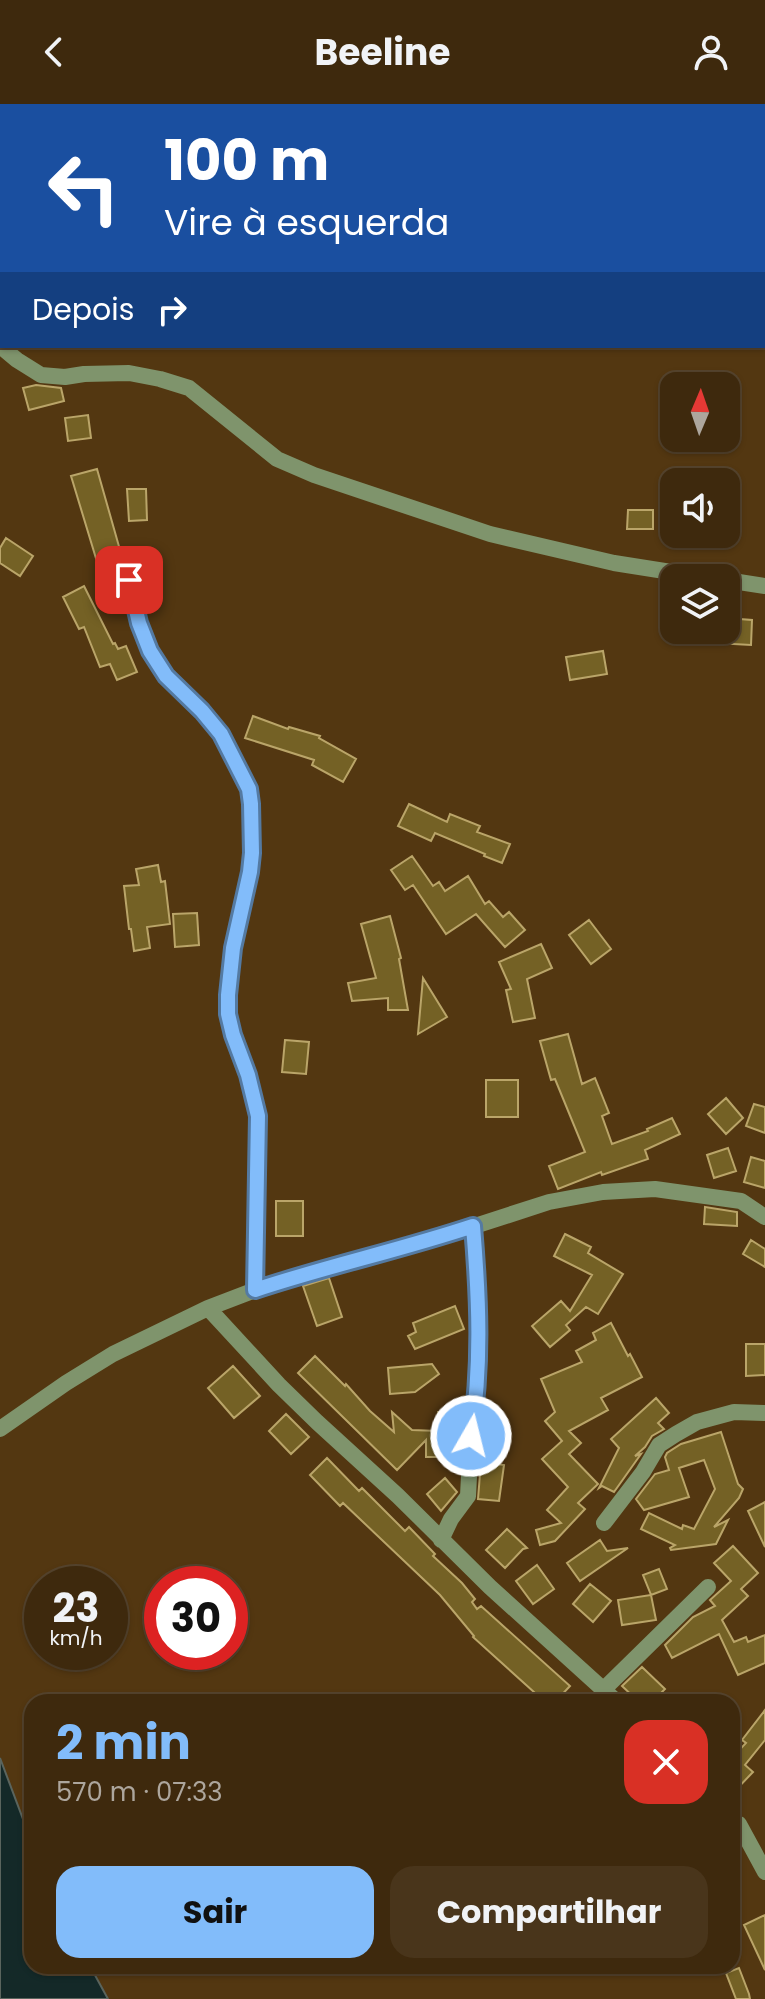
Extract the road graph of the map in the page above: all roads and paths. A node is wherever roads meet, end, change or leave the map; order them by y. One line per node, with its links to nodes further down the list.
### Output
1 (2, 348): 2 (street)
2 (660, 570)
3 (129, 580): 8 (street)
4 (740, 582): 5 (street)
5 (765, 586)
6 (765, 1217): 7 (street)
7 (473, 1226): 8 (street); 13 (street)
8 (255, 1290): 9 (street)
9 (208, 1308): 11 (street); 13 (street)
10 (765, 1413): 12 (street)
11 (0, 1429)
12 (604, 1523)
13 (441, 1540): 15 (street)
14 (708, 1587): 15 (street)
15 (604, 1689): 16 (street)
16 (609, 1694)
17 (740, 1824): 19 (street)
18 (740, 1827): 20 (street)
19 (765, 1846)
20 (765, 1872)

